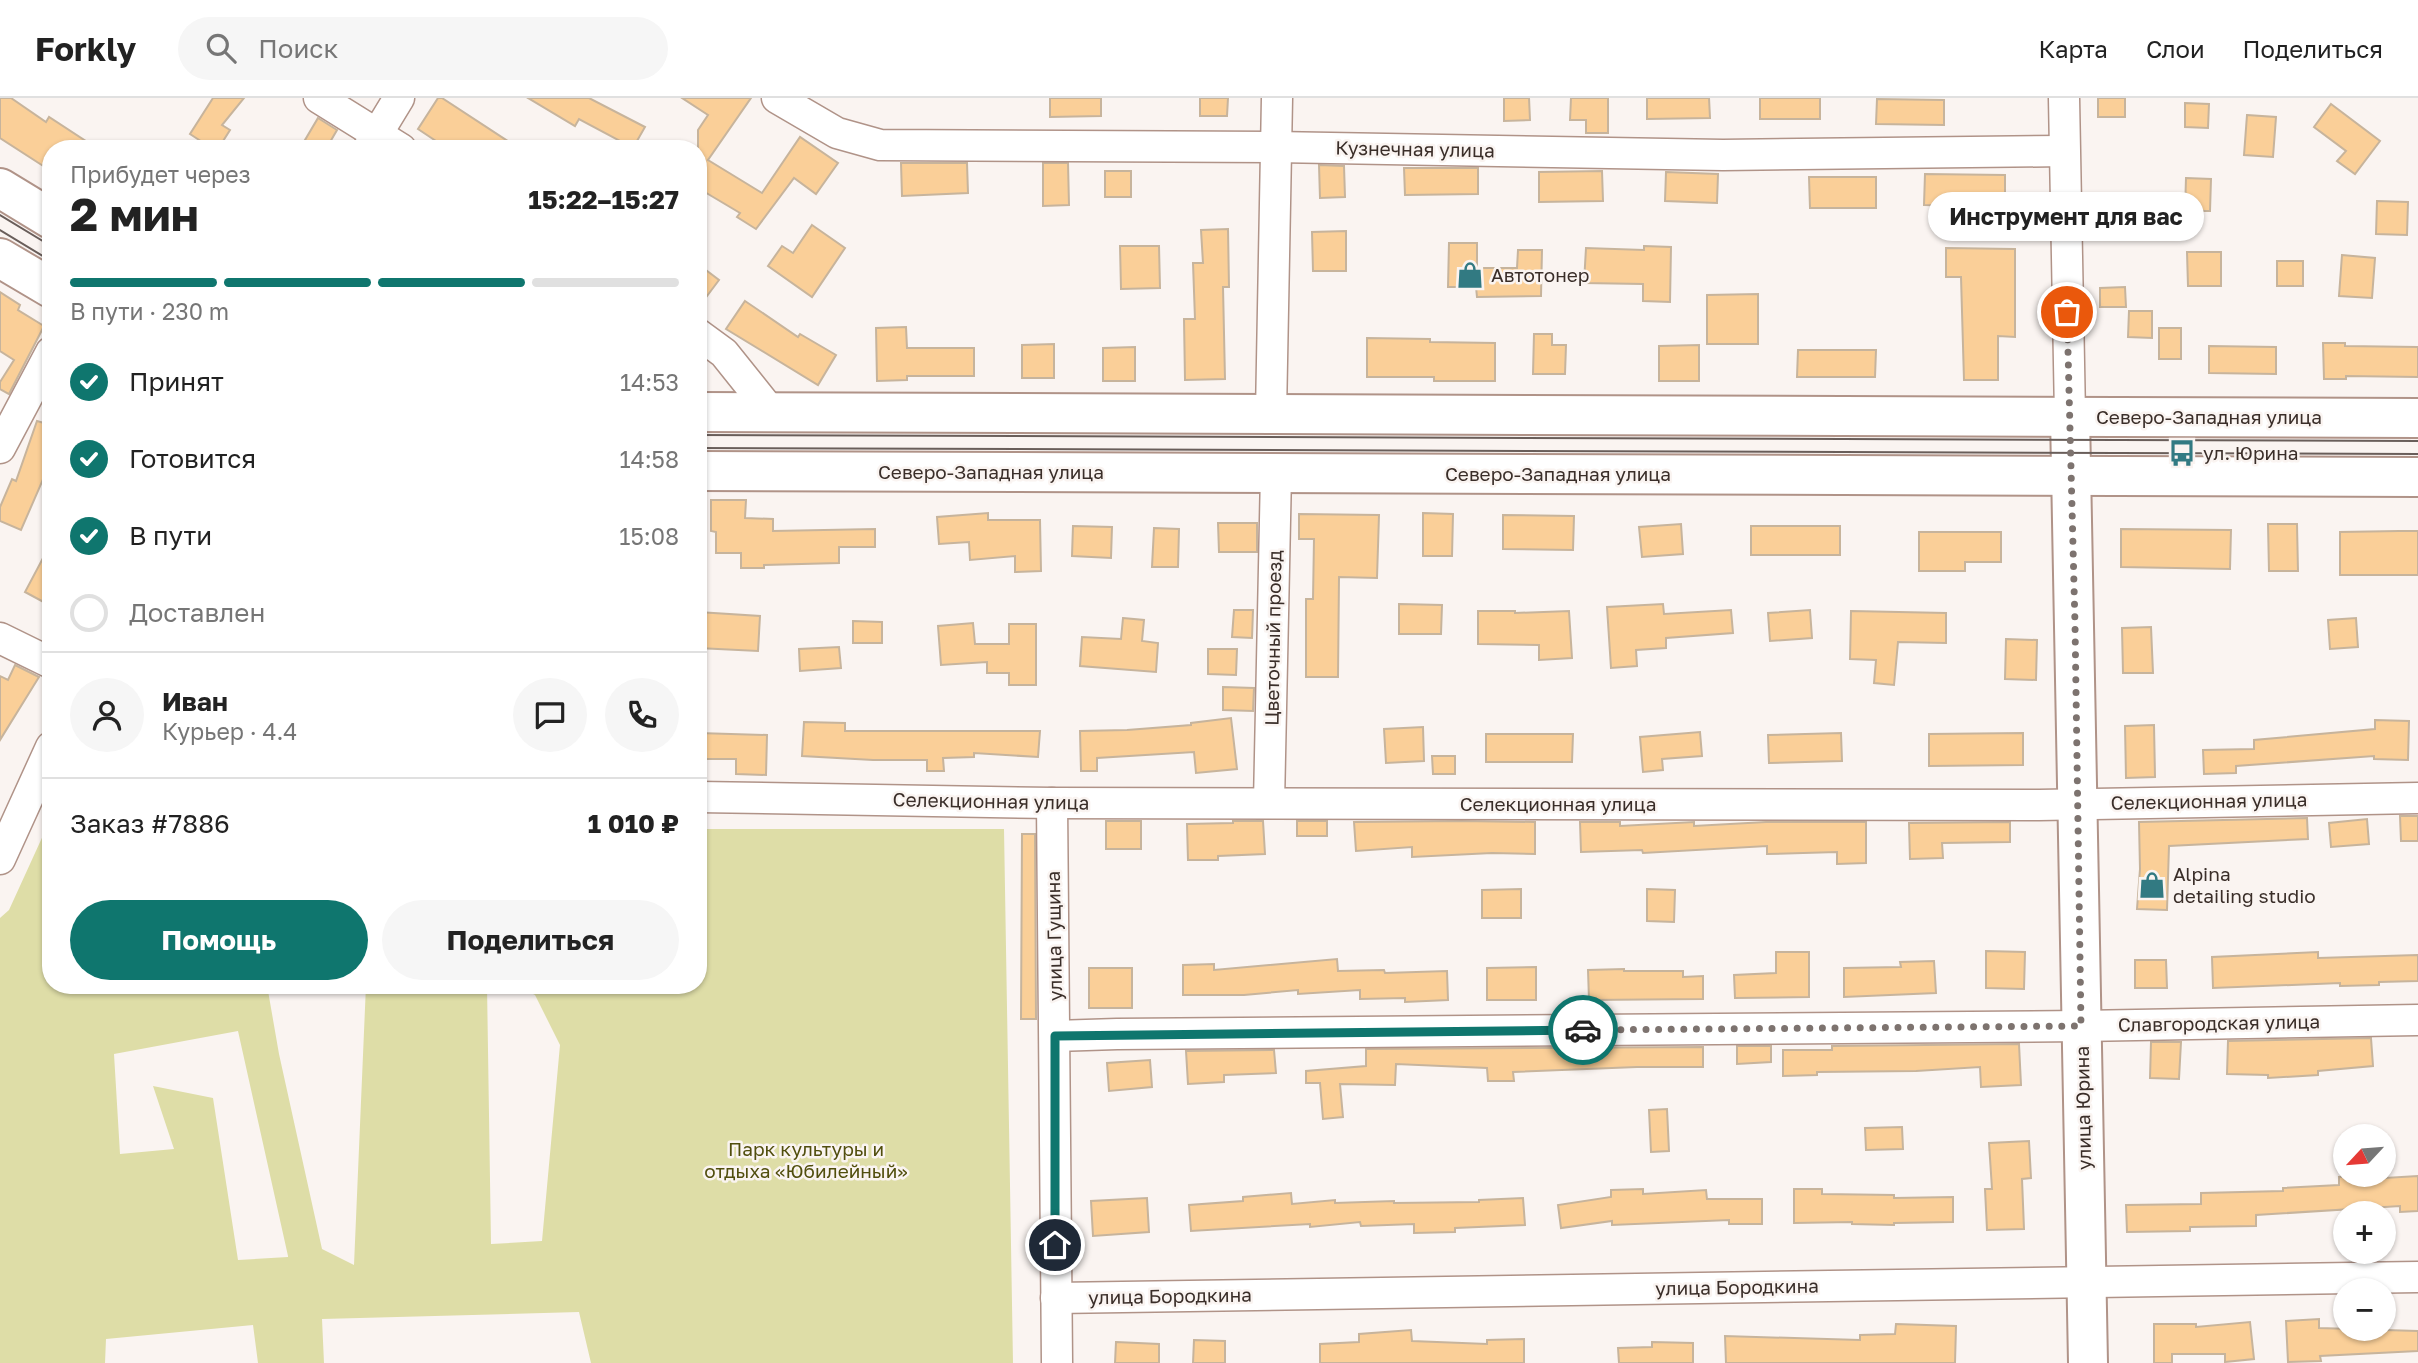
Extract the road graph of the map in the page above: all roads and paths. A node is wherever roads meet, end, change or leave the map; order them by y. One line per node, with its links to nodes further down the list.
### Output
1 (319, 98): 6 (street)
2 (399, 98): 7 (street)
3 (777, 98): 8 (street, Кузнечная улица)
4 (1277, 98): 8 (street)
5 (2064, 98): 9 (street, улица Юрина)
6 (377, 140)
7 (383, 140)
8 (1275, 147): 9 (street, Кузнечная улица); 18 (street)
9 (2064, 151): 19 (street, улица Юрина)
10 (0, 188): 11 (main road)
11 (42, 214)
12 (0, 258): 13 (main road)
13 (42, 283)
14 (707, 341): 17 (street)
15 (42, 369): 21 (street)
16 (707, 412): 17 (main road, Северо-Западная улица)
17 (772, 413): 18 (main road, Северо-Западная улица)
18 (1271, 414): 19 (main road, Северо-Западная улица)
19 (2070, 416): 20 (main road, Северо-Западная улица); 24 (main road, улица Юрина)
20 (2418, 418)
21 (0, 448)
22 (707, 471): 23 (main road, Северо-Западная улица)
23 (1276, 473): 24 (main road, Северо-Западная улица); 32 (street, Цветочный проезд)
24 (2072, 476): 25 (main road, Северо-Западная улица); 33 (main road, улица Юрина)
25 (2418, 477)
26 (0, 638): 27 (street)
27 (42, 659)
28 (42, 767): 34 (street)
29 (707, 797): 31 (street, Селекционная улица)
30 (2418, 798): 33 (street, Селекционная улица)
31 (1052, 803): 32 (street, Селекционная улица); 37 (street, улица Гущина)
32 (1269, 803): 33 (street, Селекционная улица)
33 (2078, 804): 36 (main road, улица Юрина)
34 (0, 859)
35 (2418, 1020): 36 (street, Славгородская улица)
36 (2081, 1026): 37 (street, Славгородская улица); 39 (main road, улица Юрина)
37 (1055, 1036): 40 (street, улица Гущина)
38 (2418, 1277): 39 (street, улица Бородкина)
39 (2087, 1282): 40 (street, улица Бородкина); 42 (main road, улица Юрина)
40 (1055, 1298): 41 (street, улица Гущина)
41 (1056, 1363)
42 (2088, 1363)

